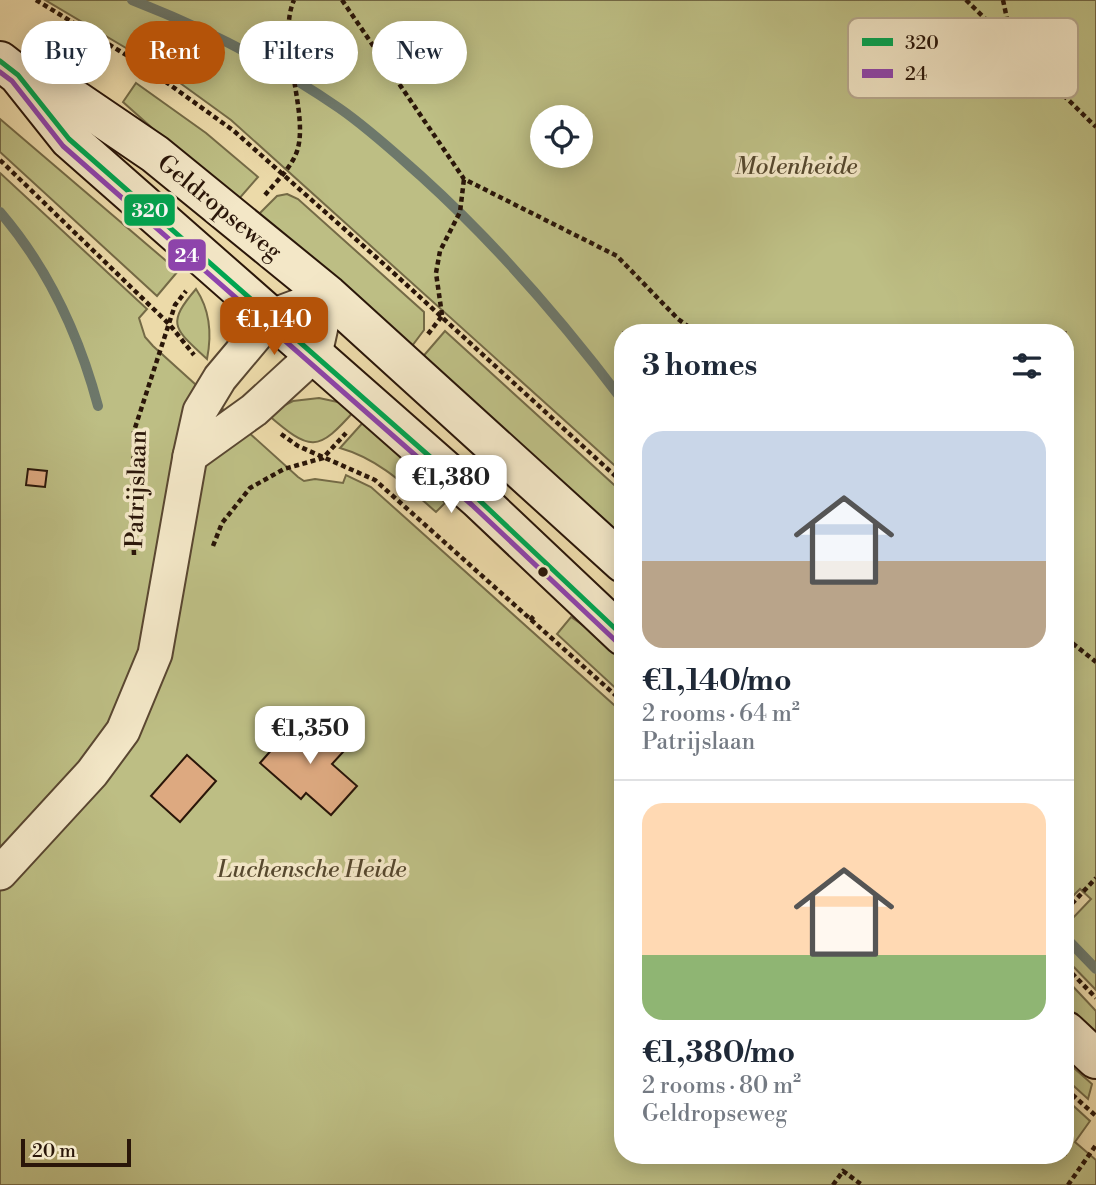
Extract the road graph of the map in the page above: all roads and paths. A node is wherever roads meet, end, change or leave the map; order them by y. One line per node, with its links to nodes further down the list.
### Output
1 (36, 0): 12 (path)
2 (294, 0): 12 (path)
3 (342, 0): 13 (path)
4 (966, 0): 6 (path)
5 (1003, 0): 7 (path)
6 (984, 18)
7 (1007, 18)
8 (9, 68): 14 (main road, Geldropseweg); 15 (main road, Geldropseweg)
9 (1066, 98): 10 (path)
10 (1096, 127)
11 (0, 160): 23 (path, Patrijslaan)
12 (283, 173): 16 (path)
13 (464, 179): 16 (path); 17 (path)
14 (328, 296): 15 (street); 18 (street); 22 (main road, Geldropseweg)
15 (272, 316): 18 (main road, Geldropseweg); 19 (street, Patrijslaan)
16 (442, 316): 20 (path)
17 (686, 324)
18 (316, 354): 19 (street); 26 (main road, Geldropseweg)
19 (190, 456): 30 (street, Patrijslaan)
20 (614, 475)
21 (211, 553): 25 (path)
22 (614, 555)
23 (134, 562)
24 (535, 615): 25 (path)
25 (530, 620): 29 (path)
26 (614, 627)
27 (1074, 644): 28 (path)
28 (1096, 661)
29 (614, 694)
30 (0, 873)
31 (1096, 878): 32 (path)
32 (1074, 901)
33 (1074, 975): 34 (path)
34 (1096, 998)
35 (1074, 1038): 36 (main road)
36 (1096, 1059)
37 (1074, 1096): 38 (path)
38 (1096, 1116)
39 (1096, 1145): 42 (path)
40 (833, 1185): 41 (path)
41 (862, 1185)
42 (1068, 1185)

